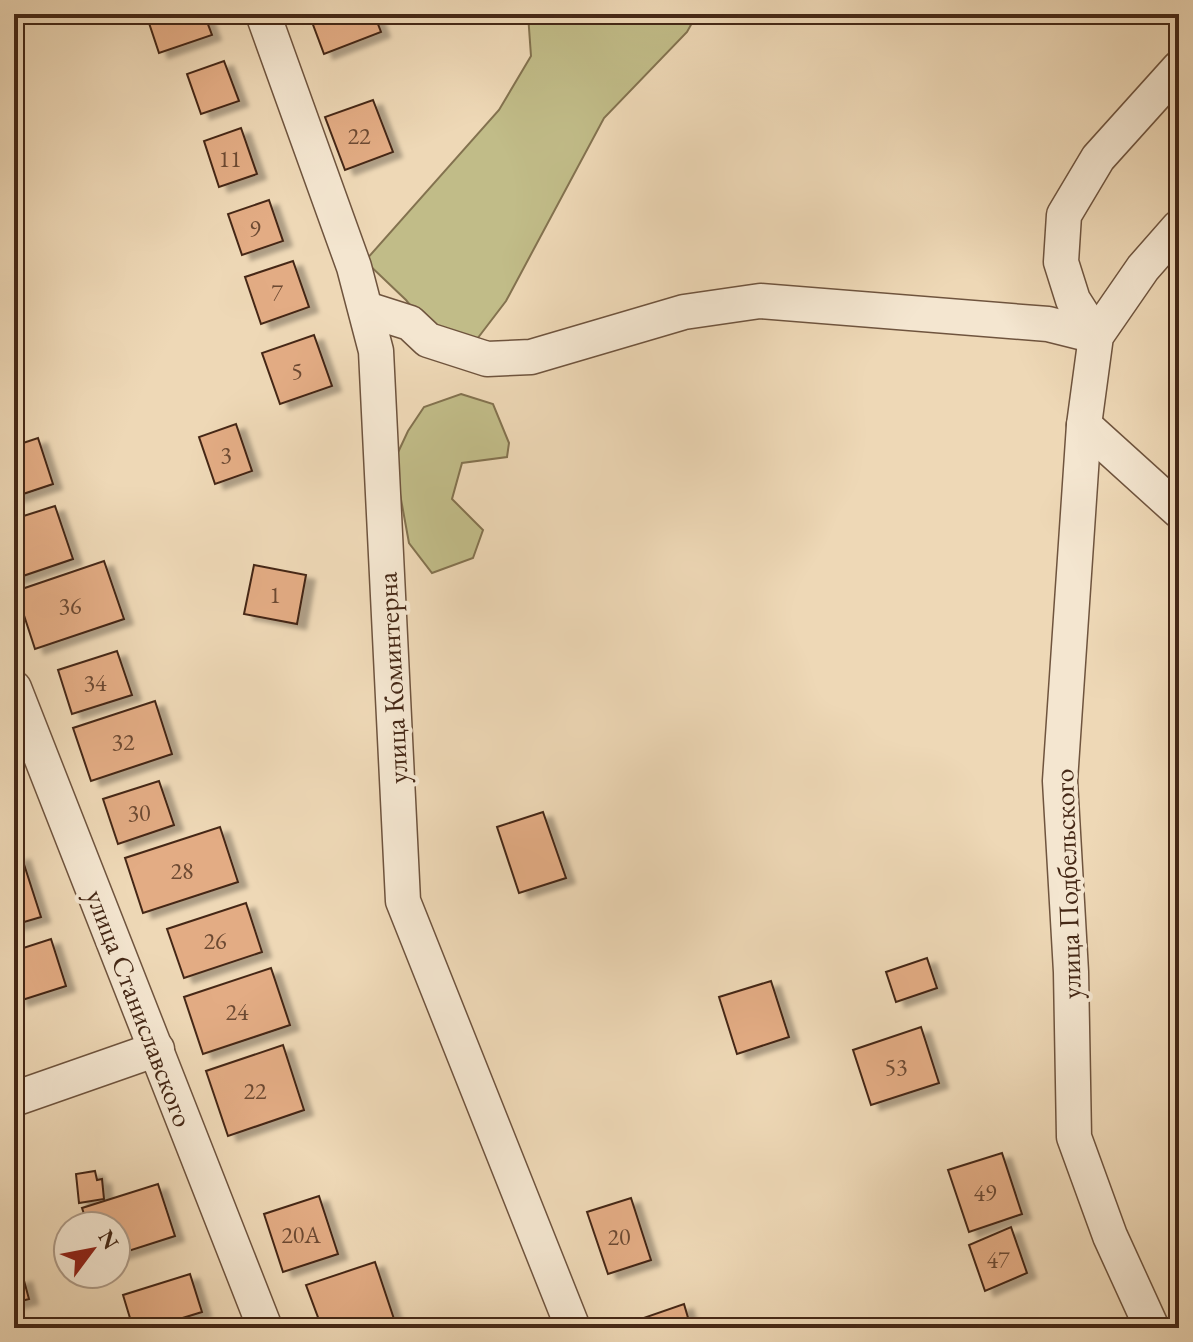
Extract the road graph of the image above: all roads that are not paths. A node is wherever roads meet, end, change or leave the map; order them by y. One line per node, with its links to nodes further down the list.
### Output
1 (263, 14): 4 (street, улица Коминтерна)
2 (1179, 68): 5 (street)
3 (1179, 227): 5 (street)
4 (366, 309): 5 (street); 12 (street, улица Коминтерна)
5 (1096, 336): 6 (street, улица Подбельского)
6 (1084, 425): 7 (street); 13 (street, улица Подбельского)
7 (1179, 511)
8 (14, 688): 9 (street, улица Станиславского)
9 (157, 1049): 10 (street); 11 (street, улица Станиславского)
10 (14, 1099)
11 (265, 1328)
12 (573, 1328)
13 (1152, 1328)

